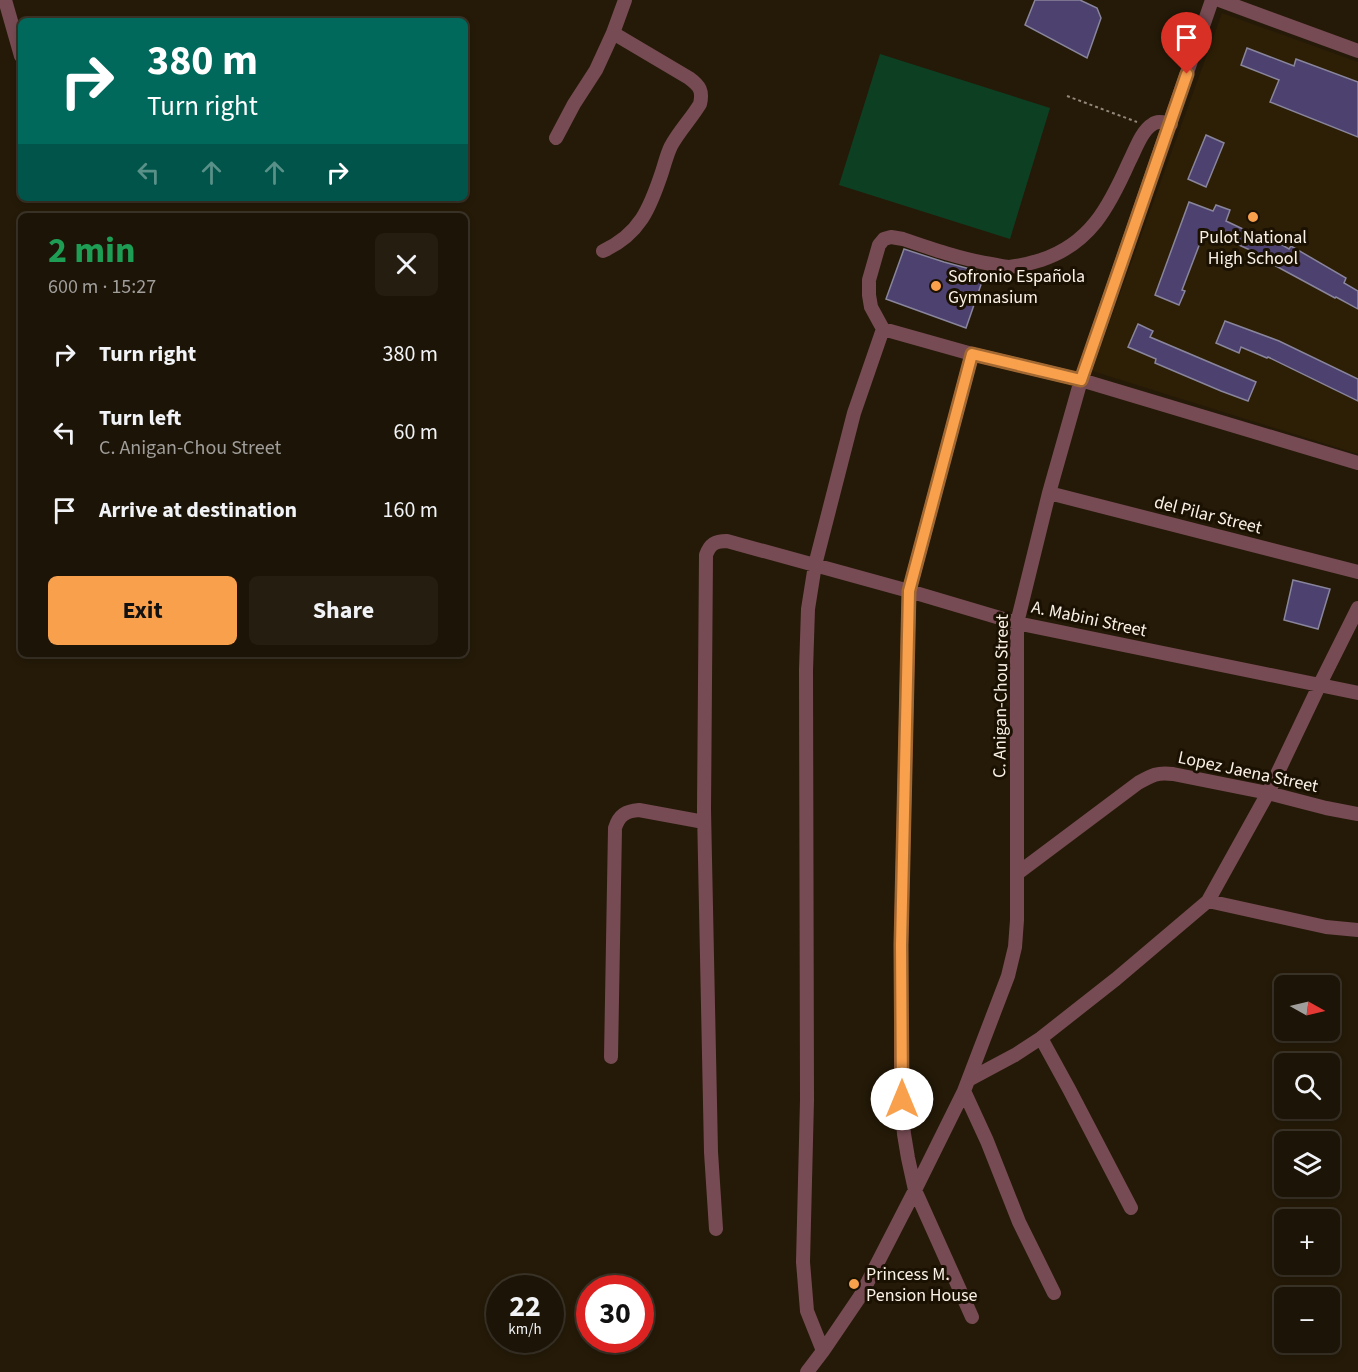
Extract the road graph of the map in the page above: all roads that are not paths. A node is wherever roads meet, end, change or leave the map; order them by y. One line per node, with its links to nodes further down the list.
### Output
1 (5, 0): 6 (street)
2 (625, 0): 5 (street)
3 (1212, 0): 8 (street, C. Anigan-Chou Street)
4 (1219, 0): 7 (street)
5 (613, 33): 9 (street); 10 (street)
6 (18, 46)
7 (1358, 51)
8 (1170, 124): 11 (street); 13 (street, C. Anigan-Chou Street)
9 (556, 138)
10 (603, 250)
11 (884, 329): 12 (street); 16 (street)
12 (972, 354): 13 (street); 18 (street)
13 (1081, 380): 14 (street); 15 (street, C. Anigan-Chou Street)
14 (1358, 463)
15 (1049, 494): 17 (street, del Pilar Street); 20 (street, C. Anigan-Chou Street)
16 (815, 565): 18 (street, A. Mabini Street); 25 (street, A. Mabini Street); 37 (street)
17 (1358, 572)
18 (909, 591): 20 (street, A. Mabini Street); 32 (street)
19 (1358, 608): 21 (street)
20 (1017, 623): 21 (street, A. Mabini Street); 26 (street, C. Anigan-Chou Street)
21 (1319, 686): 22 (street, A. Mabini Street); 23 (street)
22 (1358, 693)
23 (1268, 793): 24 (street, Lopez Jaena Street); 26 (street, Lopez Jaena Street); 27 (street)
24 (1358, 814)
25 (704, 822): 30 (street); 34 (street)
26 (1018, 873): 31 (street, C. Anigan-Chou Street)
27 (1208, 901): 28 (street); 29 (street)
28 (1358, 930)
29 (1041, 1038): 31 (street); 33 (street)
30 (610, 1057)
31 (967, 1085): 32 (street, C. Anigan-Chou Street); 35 (street)
32 (915, 1190): 36 (street); 37 (street, C. Anigan-Chou Street)
33 (1131, 1208)
34 (716, 1229)
35 (1054, 1293)
36 (972, 1317)
37 (823, 1351): 38 (street, C. Anigan-Chou Street)
38 (807, 1372)

